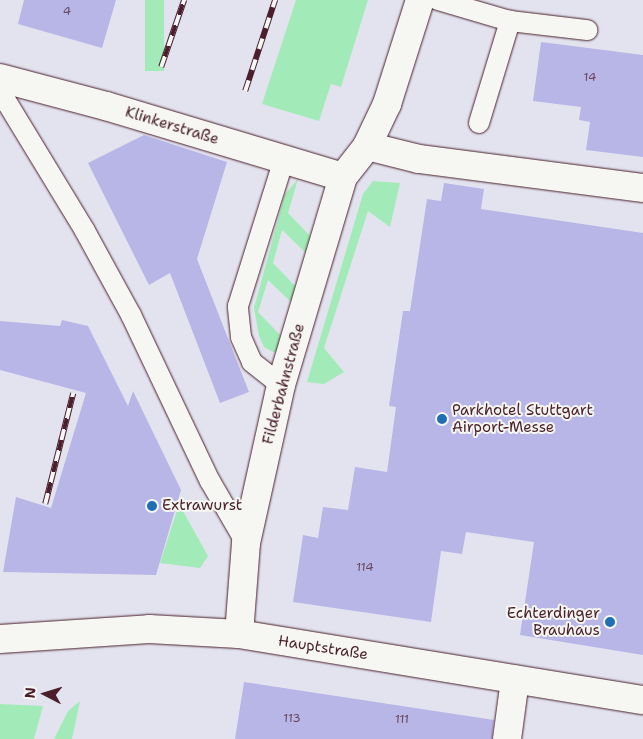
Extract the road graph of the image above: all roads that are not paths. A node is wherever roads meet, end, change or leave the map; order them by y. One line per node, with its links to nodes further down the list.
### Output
1 (420, 0): 8 (street, Filderbahnstraße)
2 (438, 0): 3 (lane)
3 (510, 21): 4 (lane); 7 (lane)
4 (587, 30)
5 (0, 78): 9 (street, Klinkerstraße)
6 (0, 91): 13 (lane)
7 (479, 123)
8 (367, 146): 10 (street, Filderbahnstraße); 11 (street)
9 (284, 159): 10 (street, Klinkerstraße); 12 (lane)
10 (343, 177): 12 (street, Filderbahnstraße)
11 (643, 188)
12 (282, 385): 13 (street, Filderbahnstraße)
13 (246, 543): 14 (street, Filderbahnstraße)
14 (239, 634): 15 (street, Hauptstraße); 16 (street, Hauptstraße)
15 (0, 639)
16 (515, 680): 17 (street, Hauptstraße); 18 (street)
17 (643, 700)
18 (507, 739)

